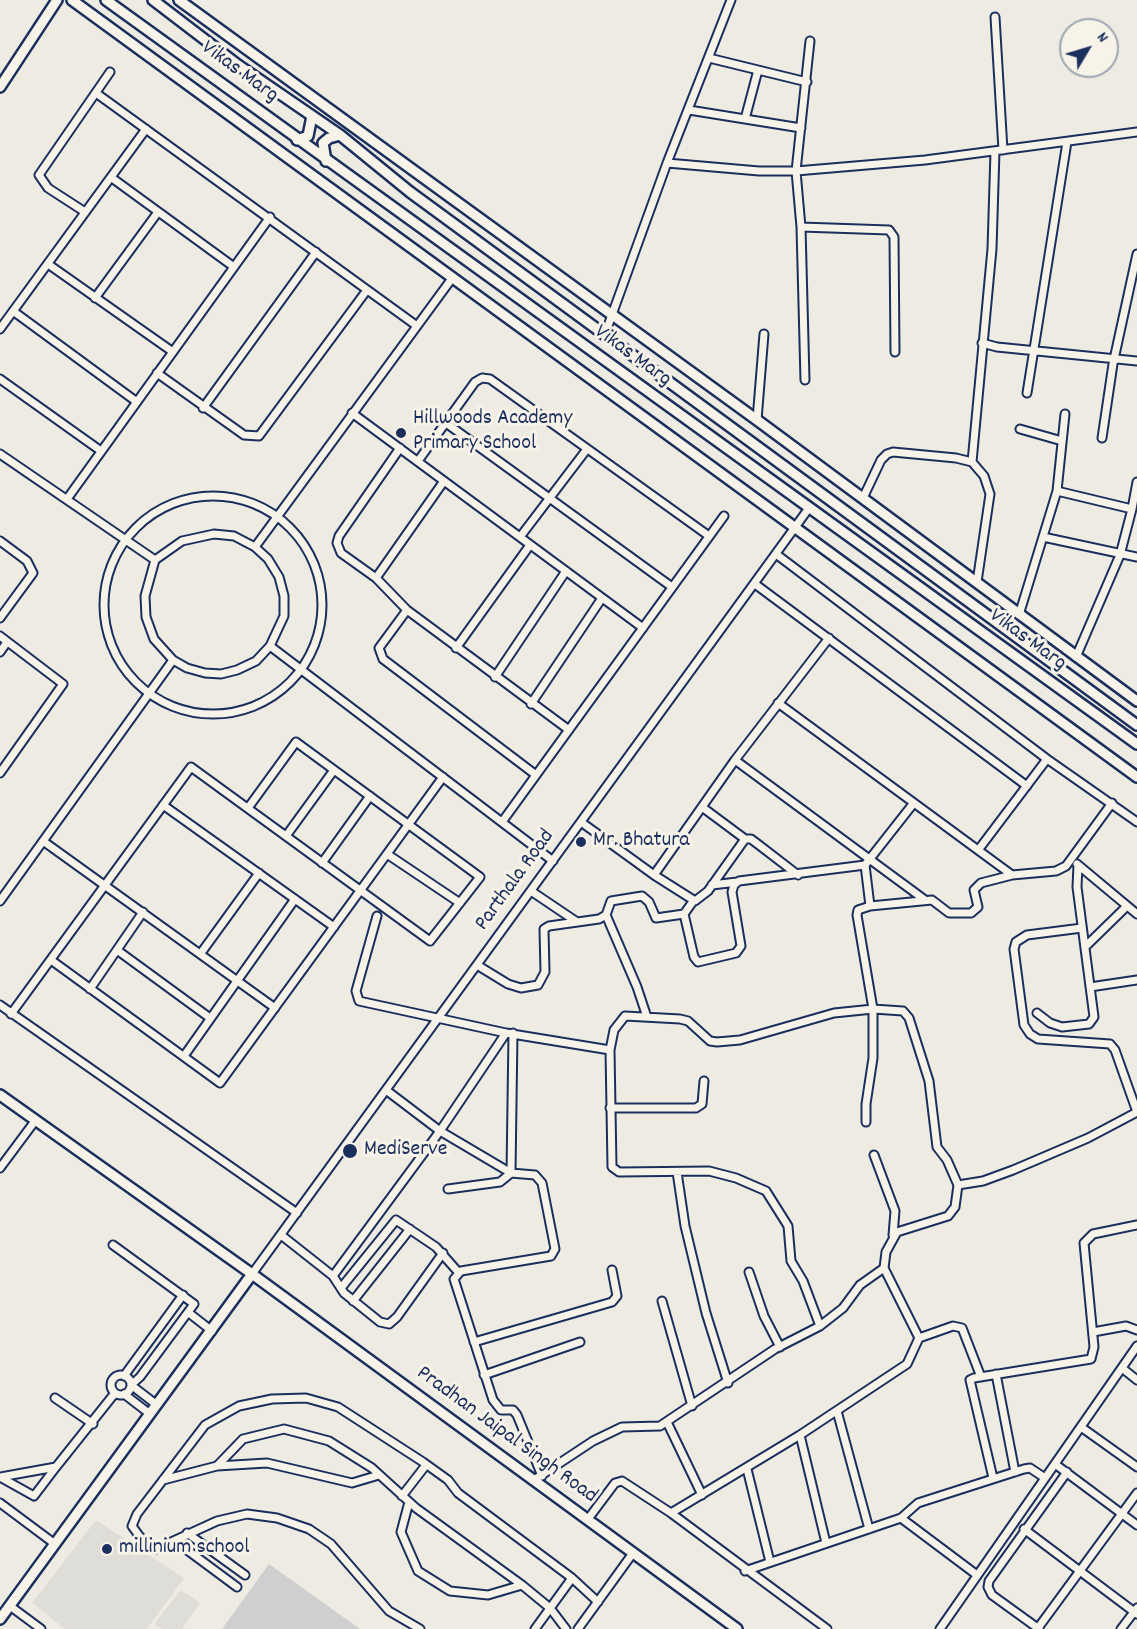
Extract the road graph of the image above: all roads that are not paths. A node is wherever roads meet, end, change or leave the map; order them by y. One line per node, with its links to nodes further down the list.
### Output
1 (57, 0): 13 (street)
2 (72, 0): 38 (street)
3 (106, 0): 22 (street, Vikas Marg)
4 (153, 0): 16 (street, Vikas Marg)
5 (179, 0): 42 (street)
6 (731, 0): 9 (street)
7 (995, 17): 24 (street)
8 (810, 41): 12 (street)
9 (709, 58): 10 (street); 15 (street)
10 (758, 70): 12 (street); 17 (street)
11 (110, 72): 14 (street)
12 (807, 82): 18 (street)
13 (0, 87)
14 (96, 93): 19 (street); 30 (street)
15 (689, 110): 17 (street); 27 (street)
16 (312, 116): 21 (street, Vikas Marg); 22 (street)
17 (745, 119): 18 (street)
18 (801, 128): 28 (street)
19 (146, 129): 29 (street); 32 (street)
20 (1137, 132): 23 (street)
21 (340, 135): 26 (street); 45 (street, Vikas Marg)
22 (297, 140): 26 (street, Vikas Marg)
23 (1067, 142): 24 (street); 48 (street)
24 (1003, 150): 25 (street)
25 (995, 151): 28 (street); 47 (street)
26 (326, 161): 78 (street, Vikas Marg)
27 (667, 163): 28 (street); 42 (street)
28 (796, 171): 33 (street)
29 (112, 178): 30 (street); 31 (street)
30 (86, 212): 36 (street)
31 (158, 212): 37 (street); 40 (street)
32 (270, 217): 34 (street); 37 (street)
33 (801, 227): 50 (street); 55 (street)
34 (316, 252): 39 (street); 58 (street)
35 (1137, 254): 51 (street)
36 (48, 264): 40 (street); 41 (street)
37 (234, 267): 49 (street)
38 (453, 277): 43 (street); 82 (street)
39 (367, 290): 43 (street); 58 (street)
40 (95, 298): 49 (street)
41 (13, 311): 44 (street); 57 (street)
42 (612, 315): 45 (street); 61 (street)
43 (417, 326): 59 (street)
44 (0, 329)
45 (605, 334): 118 (street, Vikas Marg)
46 (764, 334): 61 (street)
47 (982, 343): 48 (street); 71 (street)
48 (1034, 349): 51 (street); 56 (street)
49 (173, 352): 53 (street)
50 (895, 352)
51 (1114, 358): 52 (street); 64 (street)
52 (1137, 361)
53 (158, 373): 57 (street); 58 (street)
54 (0, 379): 68 (street)
55 (805, 380)
56 (1028, 393)
57 (137, 402): 68 (street)
58 (203, 408)
59 (352, 413): 66 (street); 80 (street)
60 (1065, 414): 65 (street)
61 (757, 420): 76 (street)
62 (446, 423): 67 (street); 70 (street); 75 (street)
63 (1020, 429): 65 (street)
64 (1102, 438)
65 (1062, 441): 74 (street)
66 (400, 448): 70 (street); 95 (street)
67 (587, 449): 75 (street); 83 (street)
68 (101, 451): 77 (street)
69 (0, 453): 77 (street)
70 (418, 461): 72 (street)
71 (972, 462): 76 (street); 96 (street)
72 (444, 481): 84 (street); 95 (street)
73 (1137, 482): 79 (street)
74 (1057, 492): 79 (street); 85 (street)
75 (550, 498): 84 (street); 98 (street)
76 (863, 498): 96 (street)
77 (67, 499): 86 (street)
78 (809, 508): 82 (street, Parthala Road); 120 (street, Vikas Marg)
79 (1132, 509): 91 (street)
80 (277, 516): 86 (street); 89 (street); 112 (street)
81 (724, 516): 83 (street)
82 (795, 528): 90 (street, Parthala Road); 127 (street)
83 (709, 536): 98 (street)
84 (520, 537): 88 (street)
85 (1043, 537): 91 (street); 101 (street)
86 (124, 538): 93 (street); 114 (street)
87 (0, 541): 102 (street)
88 (530, 544): 94 (street); 108 (street)
89 (255, 547): 93 (street); 107 (street)
90 (776, 554): 97 (street, Parthala Road); 121 (street)
91 (1120, 555): 92 (street); 110 (street)
92 (1137, 557)
93 (155, 560): 111 (street)
94 (566, 571): 99 (street); 113 (street)
95 (376, 578): 100 (street)
96 (978, 582): 101 (street)
97 (754, 584): 105 (street); 136 (street, Parthala Road)
98 (672, 587): 103 (street)
99 (602, 598): 103 (street); 117 (street)
100 (407, 610): 108 (street); 125 (street)
101 (1019, 615): 110 (street)
102 (0, 618)
103 (643, 628): 119 (street)
104 (0, 636): 106 (street)
105 (829, 638): 116 (street); 128 (street)
106 (7, 642): 109 (street); 124 (street)
107 (270, 646): 111 (street); 112 (street)
108 (456, 648): 113 (street)
109 (0, 652)
110 (1077, 657): 115 (street)
111 (173, 660): 114 (street)
112 (302, 670): 114 (street); 126 (street)
113 (495, 677): 117 (street)
114 (149, 694): 141 (street)
115 (1137, 701)
116 (778, 703): 122 (street); 131 (street)
117 (531, 704): 119 (street)
118 (1137, 725)
119 (568, 730): 125 (street)
120 (1137, 744)
121 (1047, 759): 128 (street); 130 (street)
122 (735, 760): 133 (street); 144 (street)
123 (334, 770): 129 (street); 134 (street); 139 (street)
124 (0, 773)
125 (536, 775): 135 (street)
126 (443, 777): 135 (street); 138 (street)
127 (1137, 777)
128 (1027, 786): 142 (street)
129 (370, 796): 138 (street); 147 (street)
130 (1112, 803): 137 (street); 146 (street)
131 (913, 804): 142 (street); 144 (street)
132 (163, 805): 134 (street); 149 (street); 154 (street)
133 (702, 807): 140 (street); 150 (street)
134 (248, 808): 139 (street)
135 (502, 822): 145 (street)
136 (581, 822): 145 (street, Parthala Road); 150 (street)
137 (1137, 822)
138 (408, 824): 143 (street); 162 (street)
139 (286, 836): 147 (street)
140 (745, 839): 151 (street); 155 (street)
141 (43, 841): 154 (street); 161 (street)
142 (979, 849): 152 (street)
143 (387, 854): 156 (street); 162 (street)
144 (873, 859): 148 (street); 160 (street)
145 (553, 861): 157 (street, Parthala Road)
146 (1076, 862): 152 (street); 164 (street); 172 (street)
147 (322, 863): 156 (street)
148 (865, 865): 151 (street); 163 (street)
149 (259, 873): 158 (street); 175 (street)
150 (654, 875): 159 (street)
151 (798, 875): 153 (street)
152 (1012, 875): 160 (street)
153 (740, 881): 155 (street); 166 (street)
154 (105, 885): 165 (street); 176 (street)
155 (712, 885): 159 (street)
156 (360, 890): 162 (street); 171 (street)
157 (531, 891): 170 (street); 177 (street, Parthala Road)
158 (295, 899): 171 (street); 178 (street)
159 (694, 900): 166 (street)
160 (925, 900): 163 (street)
161 (0, 901)
162 (460, 903)
163 (870, 906): 184 (street)
164 (1127, 906): 167 (street); 173 (street)
165 (143, 912): 174 (street); 175 (street)
166 (684, 914): 168 (street)
167 (1137, 914)
168 (606, 915): 170 (street); 188 (street)
169 (377, 916): 187 (street)
170 (578, 922): 177 (street)
171 (334, 927): 183 (street)
172 (1082, 928): 173 (street); 197 (street)
173 (1085, 947): 180 (street)
174 (117, 950): 181 (street); 189 (street)
175 (201, 953): 178 (street)
176 (51, 960): 181 (street); 186 (street)
177 (477, 965): 187 (street, Parthala Road)
178 (237, 980): 183 (street); 189 (street)
179 (1137, 980): 180 (street)
180 (1090, 987): 185 (street)
181 (90, 988): 192 (street)
182 (0, 1005): 186 (street)
183 (275, 1008): 192 (street)
184 (873, 1008): 188 (street); 199 (street); 205 (street)
185 (1037, 1013)
186 (11, 1014): 207 (street)
187 (439, 1017): 190 (street); 194 (street, Parthala Road)
188 (647, 1017): 191 (street)
189 (210, 1018): 192 (street)
190 (510, 1033): 191 (street); 200 (street); 204 (street)
191 (610, 1050): 196 (street)
192 (184, 1056)
193 (704, 1081): 196 (street)
194 (386, 1090): 200 (street); 207 (street, Parthala Road)
195 (0, 1095): 198 (street, Pradhan Jaipal Singh Road)
196 (610, 1108): 203 (street)
197 (1137, 1112): 205 (street)
198 (35, 1121): 202 (street); 218 (street, Pradhan Jaipal Singh Road)
199 (866, 1122)
200 (440, 1131): 204 (street); 219 (street)
201 (874, 1155): 211 (street)
202 (0, 1168)
203 (677, 1172): 225 (street); 240 (street)
204 (511, 1173): 206 (street); 217 (street)
205 (958, 1185): 211 (street)
206 (448, 1189)
207 (297, 1213): 210 (street, Parthala Road)
208 (1137, 1225): 228 (street)
209 (410, 1229): 213 (street); 220 (street); 222 (street)
210 (281, 1234): 218 (street, Parthala Road); 219 (street)
211 (892, 1237): 214 (street)
212 (113, 1245): 221 (street)
213 (443, 1253): 217 (street); 222 (street)
214 (884, 1268): 225 (street); 229 (street)
215 (612, 1270): 230 (street)
216 (749, 1272): 233 (street)
217 (459, 1273): 230 (street)
218 (252, 1274): 227 (street); 263 (street, Pradhan Jaipal Singh Road)
219 (333, 1275): 220 (street)
220 (341, 1288): 222 (street)
221 (183, 1295): 224 (street); 237 (street)
222 (353, 1301)
223 (662, 1301): 246 (street)
224 (189, 1313): 227 (street); 241 (street)
225 (820, 1326): 233 (street)
226 (1137, 1330): 228 (street)
227 (212, 1331): 245 (street)
228 (1093, 1332): 236 (street)
229 (919, 1338): 238 (street); 247 (street)
230 (474, 1342): 235 (street)
231 (580, 1342): 235 (street)
232 (1137, 1346): 234 (street)
233 (780, 1347): 240 (street)
234 (1122, 1368): 239 (street); 251 (street)
235 (484, 1374): 263 (street)
236 (996, 1374): 238 (street); 259 (street)
237 (124, 1376): 241 (street); 242 (street)
238 (981, 1377): 265 (street)
239 (1137, 1380)
240 (728, 1383): 246 (street)
241 (130, 1385): 243 (street); 245 (street)
242 (115, 1393): 243 (street); 250 (street)
243 (124, 1394): 248 (street)
244 (55, 1398): 250 (street)
245 (157, 1406): 248 (street)
246 (692, 1406): 249 (street)
247 (837, 1411): 252 (street); 277 (street)
248 (150, 1414): 282 (street)
249 (667, 1422): 263 (street); 268 (street)
250 (93, 1424): 256 (street)
251 (1080, 1427): 253 (street); 257 (street)
252 (800, 1435): 258 (street); 281 (street)
253 (1055, 1464): 260 (street); 264 (street)
254 (426, 1465): 266 (street); 269 (street); 289 (street)
255 (217, 1466): 261 (street); 261 (street); 266 (street)
256 (56, 1467): 262 (street); 262 (street)
257 (1137, 1467)
258 (747, 1469): 268 (street); 284 (street)
259 (1015, 1472): 264 (street); 265 (street)
260 (1066, 1472): 273 (street); 278 (street)
261 (379, 1475): 269 (street)
262 (0, 1477)
263 (538, 1478): 275 (street, Pradhan Jaipal Singh Road)
264 (1046, 1478): 288 (street)
265 (993, 1479): 274 (street)
266 (162, 1480): 280 (street)
267 (1137, 1493): 273 (street)
268 (702, 1495): 272 (street)
269 (402, 1496): 270 (street)
270 (409, 1502): 290 (street); 290 (street)
271 (0, 1503): 282 (street)
272 (670, 1513): 275 (street); 285 (street)
273 (1122, 1514): 276 (street); 286 (street)
274 (901, 1518): 277 (street); 288 (street)
275 (588, 1520): 283 (street, Pradhan Jaipal Singh Road)
276 (1137, 1525)
277 (869, 1529): 281 (street)
278 (1024, 1529): 286 (street); 305 (street)
279 (187, 1533): 280 (street); 287 (street); 298 (street)
280 (175, 1541): 291 (street)
281 (826, 1543): 284 (street)
282 (55, 1544): 293 (street)
283 (633, 1553): 292 (street); 302 (street, Pradhan Jaipal Singh Road)
284 (770, 1562): 285 (street)
285 (745, 1571): 303 (street)
286 (1080, 1572): 295 (street); 305 (street)
287 (245, 1575)
288 (977, 1575): 304 (street)
289 (572, 1578): 292 (street); 294 (street)
290 (522, 1585): 294 (street)
291 (237, 1587)
292 (598, 1602): 301 (street)
293 (10, 1606): 296 (street); 297 (street)
294 (550, 1608): 299 (street); 300 (street)
295 (1136, 1611): 306 (street)
296 (0, 1619)
297 (40, 1629)
298 (420, 1629)
299 (535, 1629)
300 (566, 1629)
301 (578, 1629)
302 (737, 1629)
303 (827, 1629)
304 (940, 1629)
305 (1038, 1629)
306 (1121, 1629)

